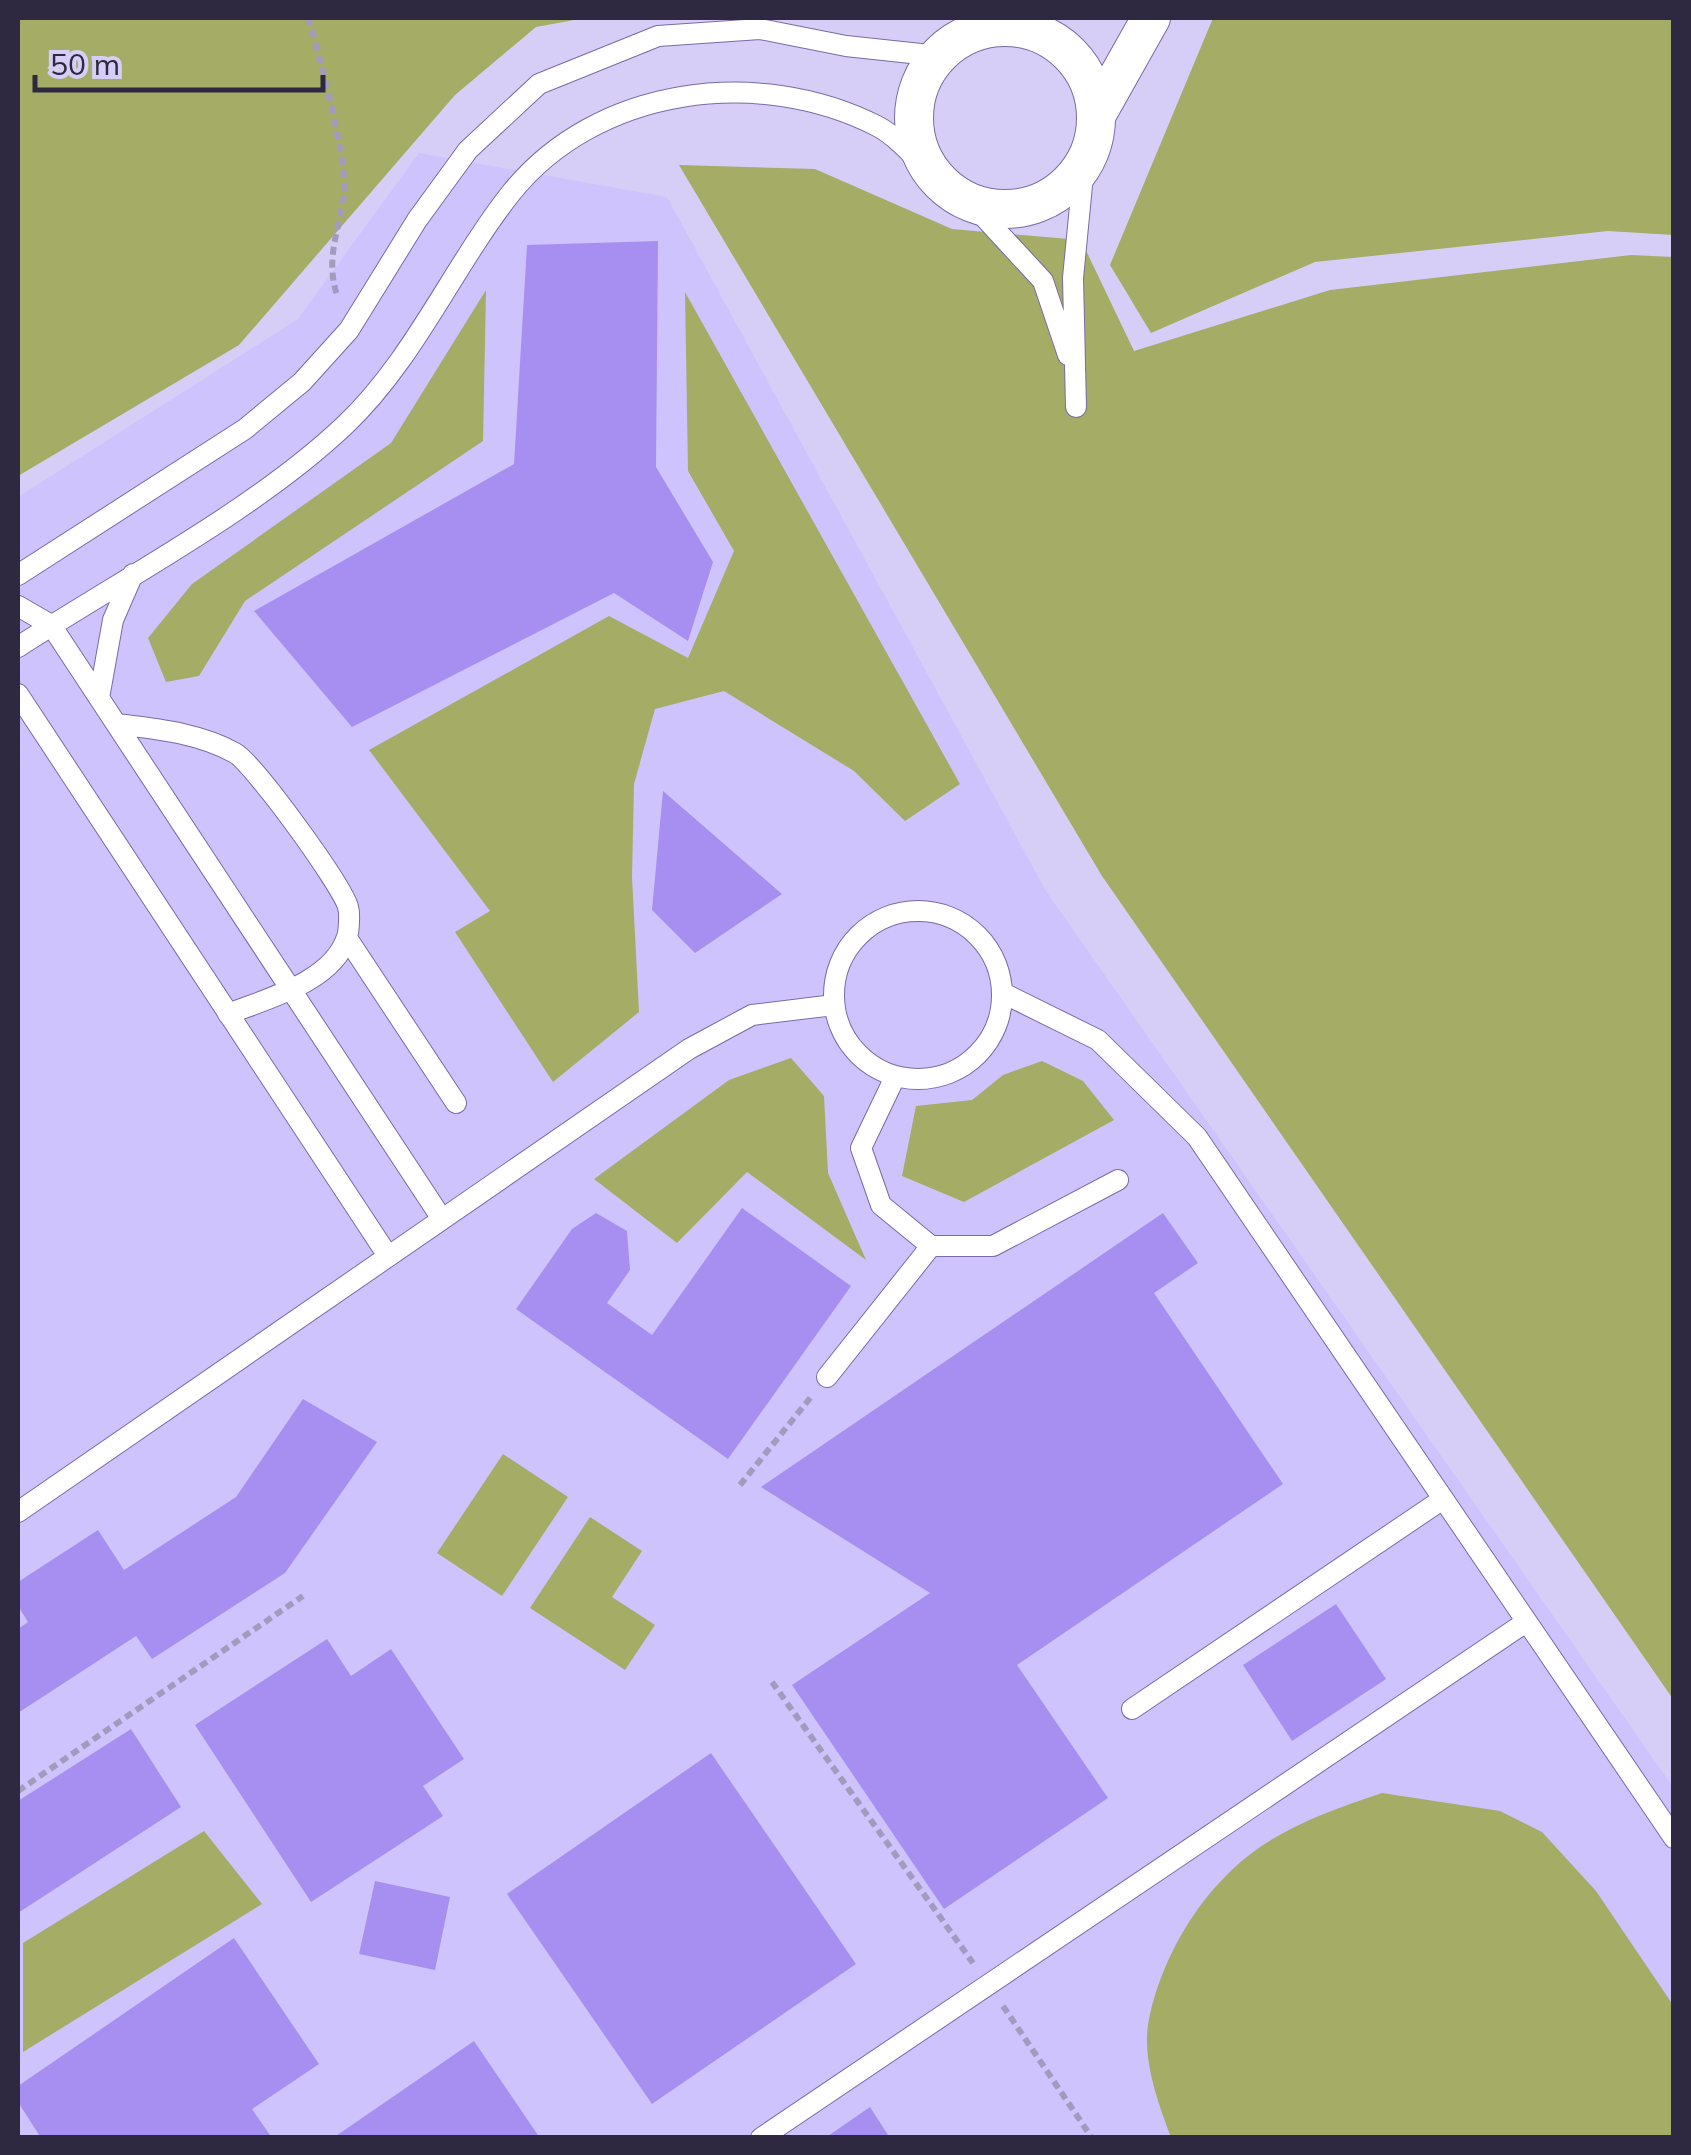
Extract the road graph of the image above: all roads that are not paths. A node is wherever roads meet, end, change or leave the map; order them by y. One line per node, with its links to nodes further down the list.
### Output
1 (1150, 18): 4 (street)
2 (1011, 22): 3 (street); 4 (street)
3 (939, 56): 6 (street); 11 (lane)
4 (1096, 114): 5 (street)
5 (1084, 165): 7 (street); 8 (lane)
6 (933, 176): 7 (street); 10 (lane)
7 (972, 204): 8 (lane)
8 (1073, 370): 9 (lane)
9 (1076, 407)
10 (133, 572): 13 (lane); 16 (lane)
11 (18, 575)
12 (18, 606): 13 (lane)
13 (51, 625): 14 (lane); 16 (lane)
14 (18, 647)
15 (18, 694): 22 (lane)
16 (100, 698): 17 (lane)
17 (117, 724): 18 (lane); 19 (lane)
18 (347, 938): 19 (lane); 24 (lane)
19 (291, 990): 22 (lane); 26 (lane)
20 (1003, 993): 21 (lane); 23 (lane); 30 (lane)
21 (834, 1005): 23 (lane); 26 (lane)
22 (228, 1014): 28 (lane)
23 (895, 1077): 27 (lane)
24 (456, 1103)
25 (1118, 1180): 27 (lane)
26 (442, 1219): 28 (lane)
27 (932, 1246): 29 (lane)
28 (388, 1256): 31 (lane)
29 (827, 1376)
30 (1443, 1499): 32 (lane); 33 (lane)
31 (18, 1512)
32 (1526, 1622): 34 (lane); 35 (lane)
33 (1132, 1709)
34 (1674, 1838)
35 (761, 2138)

